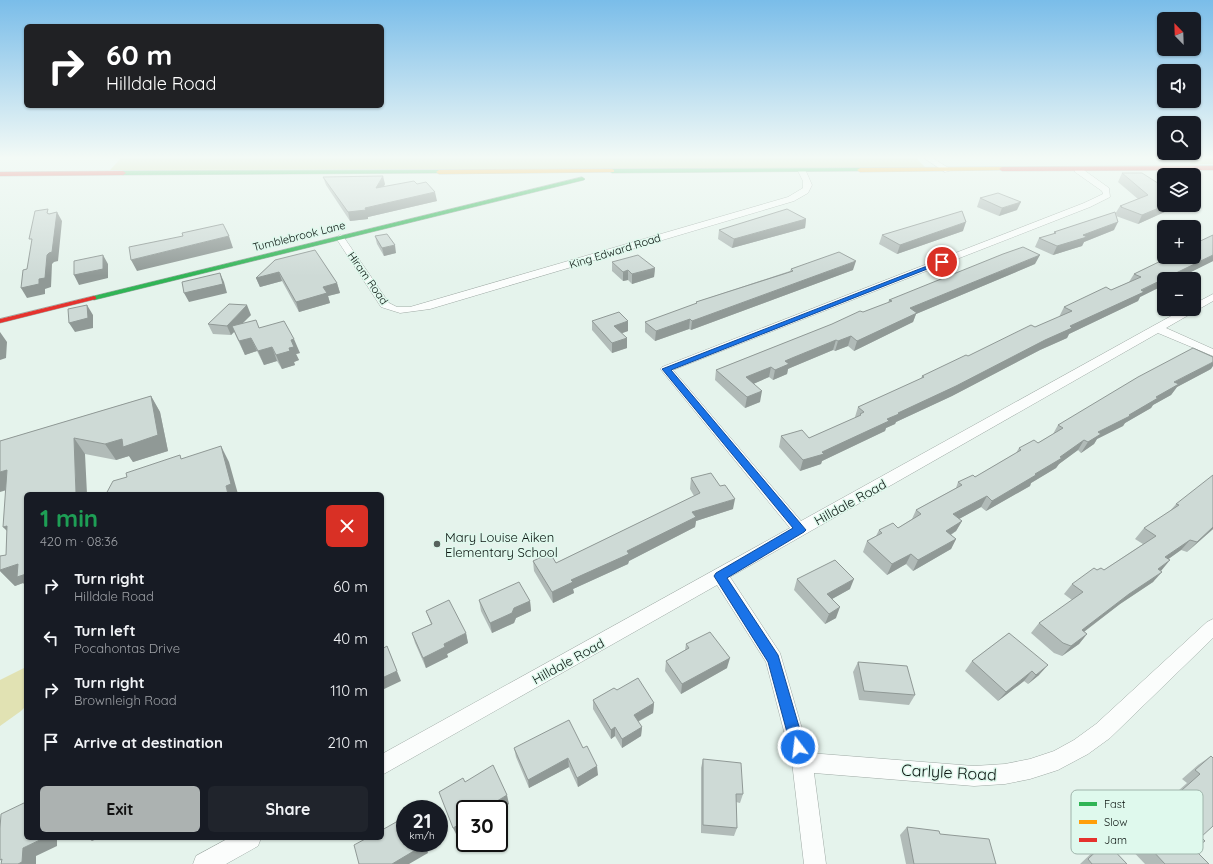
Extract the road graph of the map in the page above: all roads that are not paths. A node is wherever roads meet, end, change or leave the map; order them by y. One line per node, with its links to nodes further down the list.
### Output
1 (511, 196): 4 (main road, Tumblebrook Lane)
2 (797, 196): 7 (street, King Edward Road)
3 (1105, 196): 12 (street)
4 (340, 238): 7 (street, Hiram Road); 9 (main road, Tumblebrook Lane)
5 (1213, 297): 6 (street, Hilldale Road)
6 (1201, 304)
7 (401, 310)
8 (1179, 316): 10 (street, Hilldale Road)
9 (0, 321)
10 (1157, 328): 11 (street); 12 (street, Hilldale Road)
11 (1213, 353)
12 (800, 530): 13 (street, Hilldale Road)
13 (720, 576): 15 (street); 16 (street, Hilldale Road)
14 (1213, 627): 15 (street, Carlyle Road)
15 (802, 762): 19 (street)
16 (384, 764)
17 (246, 840): 18 (street)
18 (204, 864)
19 (815, 864)

